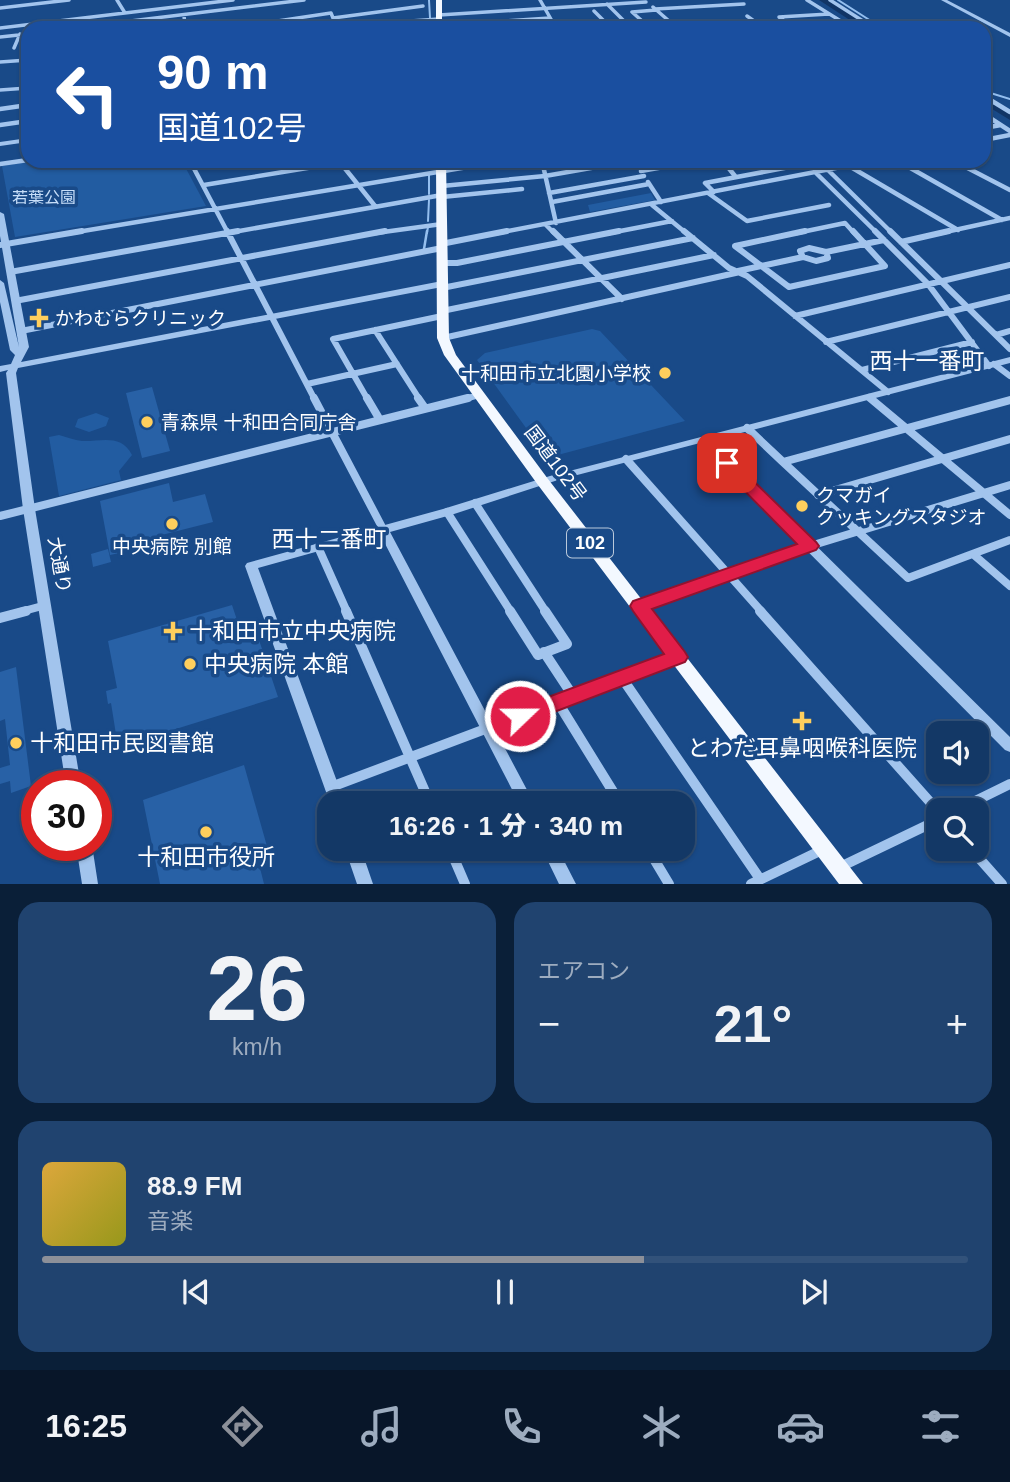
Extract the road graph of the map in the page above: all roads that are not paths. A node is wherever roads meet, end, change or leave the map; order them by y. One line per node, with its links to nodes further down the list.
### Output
1 (69, 0): 16 (street)
2 (117, 0): 21 (street)
3 (189, 0): 15 (street)
4 (233, 0): 15 (street)
5 (304, 0): 24 (street)
6 (439, 0): 26 (highway)
7 (540, 0): 17 (street)
8 (807, 0): 23 (street)
9 (830, 0): 48 (street)
10 (943, 0): 49 (street)
11 (645, 1): 13 (street); 18 (street)
12 (422, 4): 22 (street); 30 (street)
13 (607, 4): 17 (street); 42 (street)
14 (744, 4): 18 (street)
15 (193, 5): 19 (street)
16 (0, 8)
17 (545, 8): 26 (street); 28 (street)
18 (655, 9): 43 (street); 44 (street)
19 (140, 11): 21 (street); 29 (street)
20 (594, 11): 41 (street)
21 (125, 13): 31 (street)
22 (368, 13): 27 (street); 36 (street)
23 (829, 14): 46 (street); 47 (street)
24 (184, 15): 29 (street); 33 (street)
25 (747, 16): 45 (street)
26 (439, 17): 30 (street); 38 (highway)
27 (333, 18): 34 (street); 35 (street)
28 (550, 18): 39 (street); 40 (street)
29 (150, 19): 32 (street)
30 (423, 20): 37 (street)
31 (54, 21)
32 (131, 21)
33 (184, 21)
34 (268, 21)
35 (334, 21)
36 (371, 21)
37 (410, 21)
38 (439, 21)
39 (506, 21)
40 (552, 21)
41 (604, 21)
42 (624, 21)
43 (642, 21)
44 (669, 21)
45 (754, 21)
46 (784, 21)
47 (841, 21)
48 (863, 21)
49 (983, 21)
50 (21, 25): 52 (street)
51 (991, 25): 54 (street)
52 (0, 27)
53 (20, 34): 55 (street); 57 (street)
54 (1010, 35)
55 (1, 37): 56 (street)
56 (0, 43)
57 (14, 48)
58 (21, 60): 59 (street)
59 (0, 62)
60 (21, 88): 61 (street)
61 (0, 90)
62 (991, 100): 65 (street)
63 (21, 106): 64 (street)
64 (0, 108)
65 (1010, 112)
66 (991, 118): 69 (street)
67 (21, 122): 68 (street)
68 (0, 125)
69 (1002, 125): 70 (street); 71 (street)
70 (991, 127)
71 (1010, 133): 72 (street)
72 (991, 138)
73 (21, 141): 74 (street)
74 (0, 144)
75 (21, 161): 76 (street)
76 (0, 164)
77 (195, 168): 100 (street)
78 (305, 168): 100 (street)
79 (345, 168): 98 (street)
80 (483, 168): 97 (street)
81 (543, 168): 95 (street)
82 (592, 168): 95 (street)
83 (639, 168): 94 (street)
84 (666, 168): 94 (street)
85 (728, 168): 96 (street)
86 (780, 168): 96 (street)
87 (823, 168): 92 (street)
88 (837, 168): 92 (street)
89 (851, 168): 118 (street)
90 (910, 168): 113 (street)
91 (968, 168): 102 (street)
92 (826, 170): 93 (street); 123 (street)
93 (815, 172): 104 (street); 122 (street)
94 (643, 173): 99 (street); 103 (street)
95 (545, 176): 97 (street); 103 (street)
96 (734, 176): 104 (street)
97 (441, 182): 98 (street); 101 (street); 109 (street); 115 (highway, 国道102号 / 102)
98 (357, 184): 109 (street); 110 (street)
99 (649, 184): 105 (street); 106 (street)
100 (204, 185): 110 (street)
101 (522, 189)
102 (1010, 190)
103 (549, 193): 105 (street)
104 (711, 193): 106 (street); 108 (street)
105 (552, 202): 116 (street)
106 (661, 202): 107 (street)
107 (652, 205): 114 (street); 116 (street)
108 (829, 205)
109 (375, 206): 119 (street)
110 (215, 208): 119 (street); 125 (street)
111 (0, 214): 125 (street, 大通り)
112 (1010, 218): 113 (street)
113 (1003, 220): 118 (street)
114 (672, 222): 120 (street); 121 (street)
115 (442, 223): 127 (highway, 国道102号 / 102); 130 (street)
116 (556, 223): 117 (street)
117 (546, 225): 121 (street); 127 (street)
118 (958, 230): 123 (street)
119 (228, 233): 130 (street); 135 (street)
120 (693, 238): 128 (street); 131 (street)
121 (564, 242): 127 (street); 131 (street)
122 (887, 242): 123 (street); 124 (street); 139 (street)
123 (902, 242): 137 (street)
124 (865, 244): 126 (street); 133 (street); 133 (street)
125 (3, 245): 135 (street, 大通り)
126 (826, 251): 129 (street); 129 (street)
127 (442, 252): 140 (street); 141 (highway, 国道102号 / 102)
128 (714, 256): 134 (street); 136 (street)
129 (803, 257): 133 (street)
130 (241, 258): 140 (street); 144 (street)
131 (582, 260): 136 (street); 141 (street)
132 (1010, 265): 137 (street)
133 (761, 266): 134 (street)
134 (739, 271): 143 (street); 149 (street)
135 (10, 272): 144 (street, 大通り)
136 (601, 279): 143 (street); 147 (street)
137 (942, 281): 139 (street); 145 (street)
138 (0, 283): 158 (street, 大通り)
139 (928, 284): 146 (street); 149 (street)
140 (256, 285): 148 (street); 151 (street)
141 (442, 286): 147 (highway, 国道102号 / 102); 148 (street)
142 (1010, 297): 145 (street)
143 (622, 299): 154 (street)
144 (15, 301): 151 (street, 大通り)
145 (968, 307): 146 (street); 153 (street)
146 (951, 311): 155 (street); 156 (street)
147 (442, 314): 150 (street); 154 (highway, 国道102号 / 102)
148 (271, 316): 158 (street); 166 (street)
149 (795, 316): 155 (street)
150 (375, 330): 160 (street); 164 (street)
151 (22, 331): 158 (street, 大通り)
152 (1010, 331): 153 (street)
153 (996, 335): 157 (street)
154 (443, 338): 168 (highway, 国道102号 / 102)
155 (826, 342): 163 (street)
156 (972, 342): 161 (street); 163 (street)
157 (1010, 349)
158 (18, 360): 162 (street); 186 (street, 大通り)
159 (1010, 360): 161 (street)
160 (397, 364): 164 (street); 171 (street)
161 (991, 365): 165 (street); 167 (street)
162 (0, 369)
163 (862, 370): 167 (street)
164 (353, 373): 166 (street); 172 (street)
165 (1010, 376)
166 (307, 384): 175 (street)
167 (888, 392): 169 (street)
168 (479, 396): 171 (street); 181 (highway, 国道102号 / 102)
169 (869, 397): 173 (street); 174 (street)
170 (1010, 400): 174 (street)
171 (425, 408): 172 (street)
172 (380, 419): 175 (street)
173 (747, 428): 177 (street); 180 (street)
174 (906, 428): 178 (street); 180 (street)
175 (331, 432): 186 (street); 190 (street)
176 (1010, 439): 178 (street)
177 (703, 440): 179 (street); 193 (street)
178 (942, 458): 183 (street); 184 (street)
179 (626, 459): 181 (street); 196 (street)
180 (783, 462): 184 (street)
181 (543, 482): 185 (street); 199 (highway, 国道102号 / 102)
182 (1010, 485): 183 (street)
183 (984, 493): 188 (street); 191 (street)
184 (818, 495): 191 (street)
185 (475, 503): 187 (street); 201 (street)
186 (29, 509): 189 (street); 198 (street, 大通り)
187 (447, 512): 190 (street); 201 (street)
188 (1010, 515)
189 (0, 516)
190 (383, 529): 194 (street); 206 (street)
191 (857, 531): 193 (street); 195 (street)
192 (1010, 540): 195 (street)
193 (810, 546): 196 (street); 207 (street)
194 (318, 547): 208 (street); 211 (street)
195 (974, 555): 197 (street)
196 (728, 573): 199 (street); 216 (street)
197 (1010, 586)
198 (46, 605): 200 (street); 209 (street, 大通り)
199 (639, 606): 202 (highway, 国道102号 / 102)
200 (0, 618)
201 (544, 652): 204 (street)
202 (678, 657): 203 (street); 219 (highway, 国道102号 / 102)
203 (622, 678): 204 (street); 227 (street)
204 (573, 696): 205 (street)
205 (557, 701): 206 (street); 215 (street)
206 (488, 729): 208 (street); 214 (street)
207 (1010, 746)
208 (410, 757): 211 (street); 213 (street)
209 (72, 770)
210 (1010, 784): 217 (street)
211 (331, 788): 212 (street)
212 (332, 791)
213 (425, 791)
214 (521, 791)
215 (613, 791)
216 (927, 798)
217 (981, 798)
218 (926, 826): 226 (street)
219 (826, 849): 226 (highway, 国道102号 / 102); 227 (street)
220 (86, 861): 228 (street)
221 (357, 861): 229 (street)
222 (455, 861): 230 (street)
223 (556, 861): 231 (street)
224 (655, 861): 232 (street)
225 (982, 861): 234 (street)
226 (840, 867): 233 (highway, 国道102号 / 102)
227 (755, 881)
228 (90, 884)
229 (365, 884)
230 (465, 884)
231 (568, 884)
232 (669, 884)
233 (852, 884)
234 (1002, 884)

